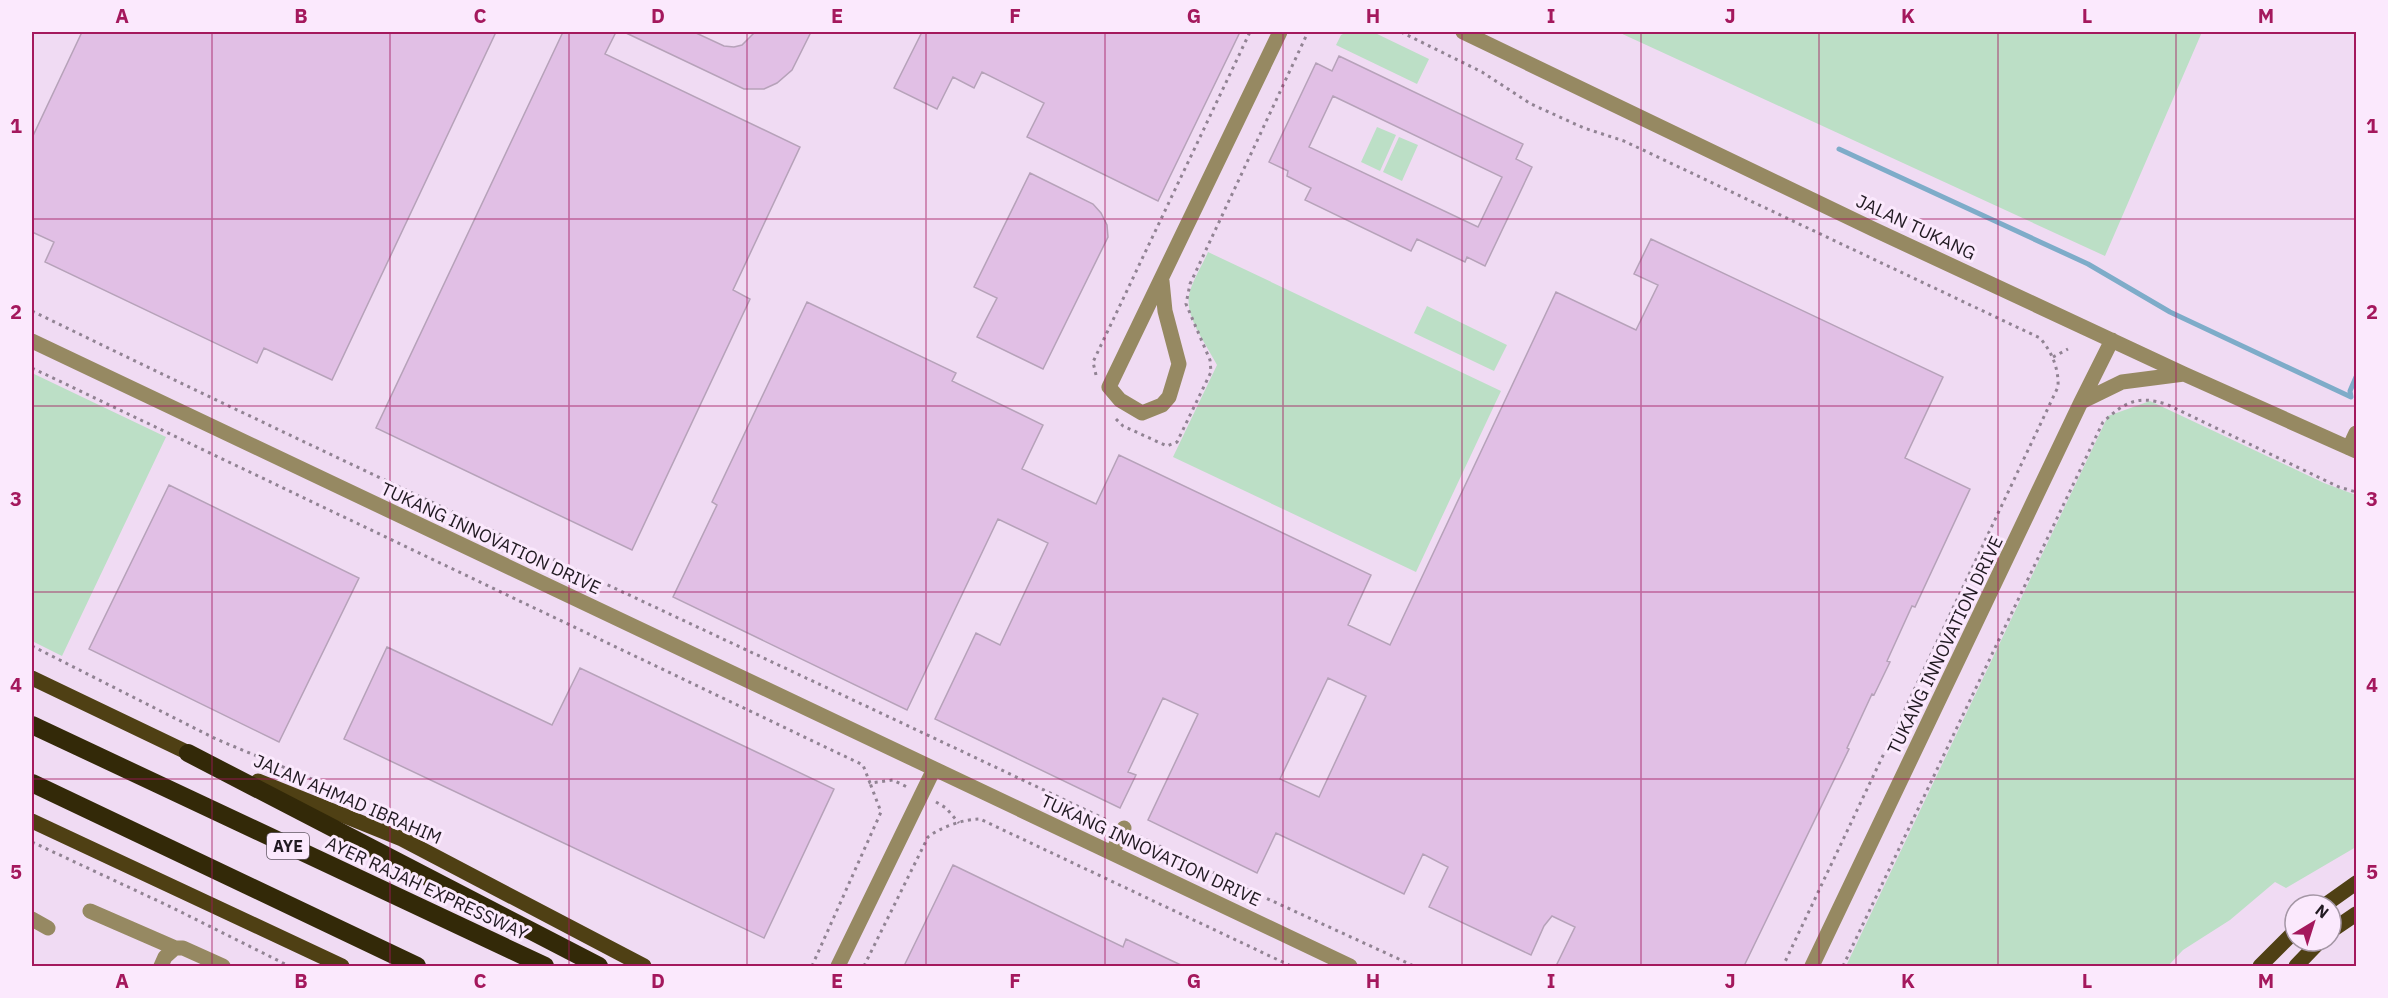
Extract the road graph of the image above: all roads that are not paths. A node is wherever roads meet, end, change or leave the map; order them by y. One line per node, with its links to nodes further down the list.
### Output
1 (1280, 32): 3 (street)
2 (1462, 32): 4 (street, JALAN TUKANG)
3 (1161, 281): 3 (street)
4 (2112, 340): 6 (street, JALAN TUKANG); 7 (street, TUKANG INNOVATION DRIVE)
5 (32, 341): 13 (street, TUKANG INNOVATION DRIVE)
6 (2184, 375): 7 (street); 9 (street, JALAN TUKANG)
7 (2081, 402): 37 (street, TUKANG INNOVATION DRIVE)
8 (2356, 433): 9 (street)
9 (2353, 450)
10 (32, 678): 12 (main road, JALAN AHMAD IBRAHIM)
11 (32, 725): 32 (highway, AYER RAJAH EXPRESSWAY / AYE)
12 (188, 753): 33 (highway); 34 (main road, JALAN AHMAD IBRAHIM)
13 (934, 769): 17 (street, TUKANG INNOVATION DRIVE); 35 (street)
14 (32, 783): 31 (highway)
15 (32, 821): 30 (main road)
16 (1124, 828): 17 (street)
17 (1112, 853): 36 (street, TUKANG INNOVATION DRIVE)
18 (2356, 883): 19 (main road)
19 (2342, 893)
20 (90, 910): 26 (street)
21 (2356, 914): 23 (main road)
22 (32, 919): 24 (street)
23 (2343, 923)
24 (48, 928)
25 (2283, 943): 38 (main road)
26 (175, 948): 28 (street); 29 (street)
27 (2308, 953): 39 (main road)
28 (161, 966)
29 (223, 966)
30 (342, 966)
31 (417, 966)
32 (545, 966)
33 (599, 966)
34 (644, 966)
35 (838, 966)
36 (1350, 966)
37 (1812, 966)
38 (2260, 966)
39 (2296, 966)

